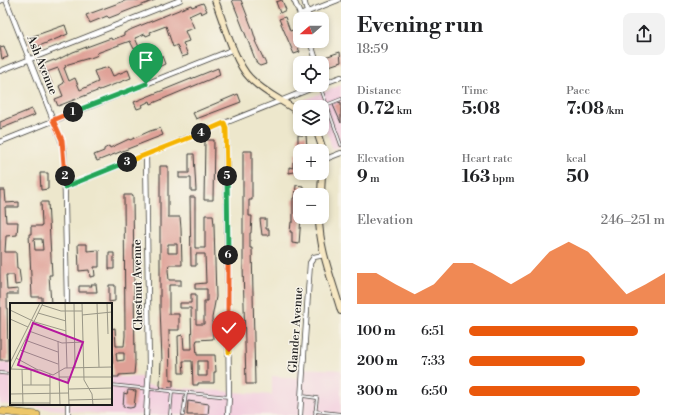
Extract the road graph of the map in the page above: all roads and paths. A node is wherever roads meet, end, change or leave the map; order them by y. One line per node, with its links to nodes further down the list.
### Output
1 (6, 0): 10 (street, Ash Avenue)
2 (180, 0): 10 (street)
3 (215, 0): 9 (street)
4 (294, 0): 7 (street)
5 (304, 0): 8 (street)
6 (338, 0): 8 (street)
7 (299, 12)
8 (308, 12)
9 (234, 49): 16 (street); 20 (street)
10 (29, 60): 11 (street); 20 (street, Ash Avenue)
11 (0, 71)
12 (341, 77): 13 (street)
13 (329, 81)
14 (300, 92): 16 (street)
15 (341, 99): 17 (lane)
16 (279, 100): 18 (street); 21 (street)
17 (329, 104)
18 (293, 109)
19 (329, 113): 23 (lane)
20 (53, 120): 22 (street); 27 (street, Ash Avenue)
21 (224, 123): 25 (street); 39 (street)
22 (0, 142)
23 (341, 145)
24 (341, 153): 26 (street)
25 (146, 154): 27 (street); 35 (street, Chestnut Avenue)
26 (329, 158)
27 (65, 187): 30 (street, Ash Avenue)
28 (319, 224): 29 (street)
29 (324, 255): 31 (street); 38 (street, Glander Avenue)
30 (67, 303)
31 (341, 310)
32 (0, 373): 33 (lane)
33 (10, 374)
34 (112, 385): 35 (lane)
35 (148, 389): 36 (lane); 45 (street, Chestnut Avenue)
36 (172, 391): 37 (lane); 46 (lane)
37 (186, 393): 39 (lane); 47 (lane)
38 (302, 396): 41 (lane); 49 (street, Glander Avenue)
39 (229, 397): 48 (street)
40 (0, 411): 42 (main road)
41 (315, 411): 43 (lane); 50 (lane)
42 (17, 414): 44 (main road)
43 (341, 414)
44 (37, 415)
45 (146, 415)
46 (170, 415)
47 (183, 415)
48 (228, 415)
49 (300, 415)
50 (315, 415)

